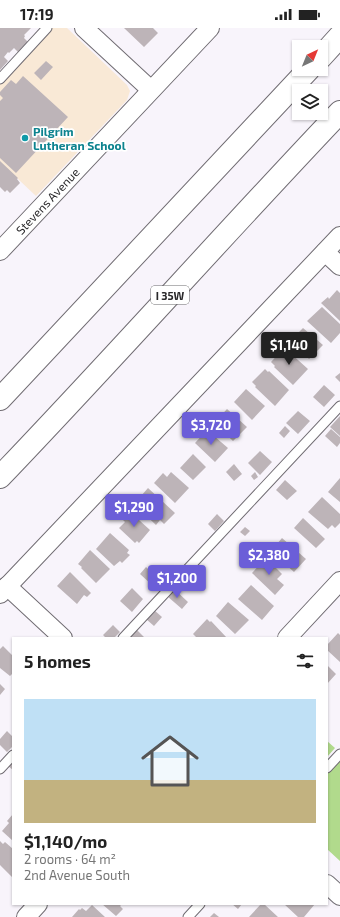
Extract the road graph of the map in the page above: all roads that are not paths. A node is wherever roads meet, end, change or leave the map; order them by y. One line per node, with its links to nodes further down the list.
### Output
1 (47, 28): 7 (lane)
2 (84, 28): 8 (street)
3 (210, 28): 8 (street, Stevens Avenue)
4 (340, 36): 5 (highway)
5 (328, 49)
6 (302, 76): 14 (highway)
7 (0, 79)
8 (151, 90): 11 (street, Stevens Avenue)
9 (340, 112): 16 (highway, I 35W)
10 (340, 236): 12 (street)
11 (0, 251)
12 (325, 252): 13 (street); 18 (street)
13 (340, 266)
14 (0, 399)
15 (340, 406): 20 (lane)
16 (0, 477)
17 (340, 581): 21 (street)
18 (4, 590): 19 (street)
19 (62, 637)
20 (124, 637)
21 (288, 637)
22 (340, 754): 24 (lane)
23 (12, 756): 25 (lane)
24 (328, 767)
25 (0, 768)
26 (328, 885): 27 (street)
27 (340, 896)
28 (37, 905): 30 (street)
29 (199, 905): 31 (lane)
30 (26, 917)
31 (188, 917)

